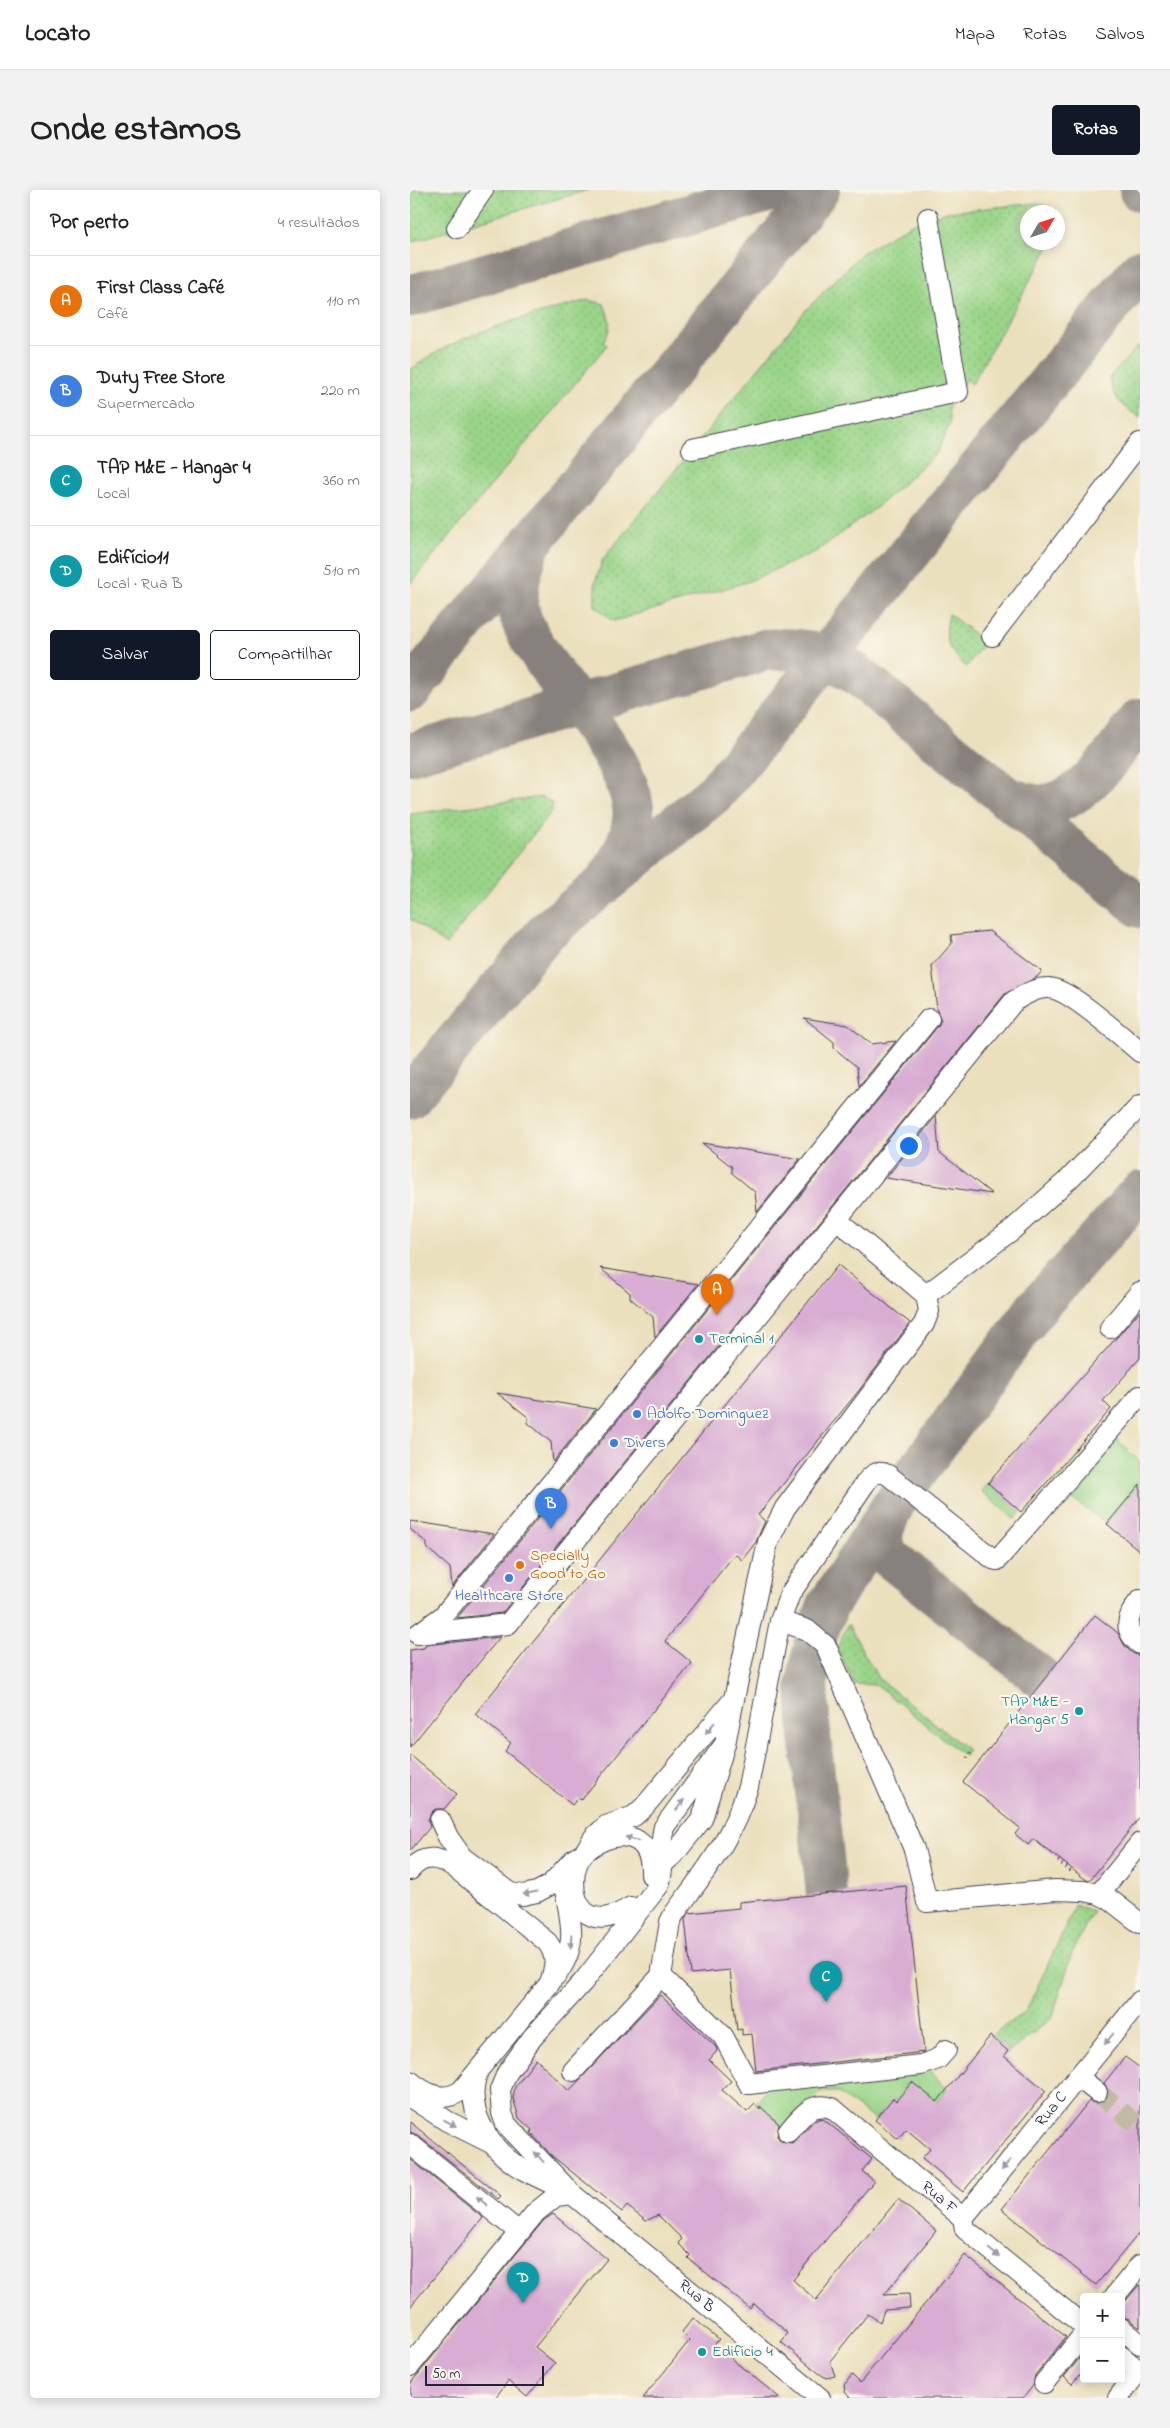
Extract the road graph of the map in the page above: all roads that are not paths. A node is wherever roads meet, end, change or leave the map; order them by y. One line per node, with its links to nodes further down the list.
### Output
1 (483, 190): 3 (street)
2 (928, 218): 5 (street)
3 (458, 228)
4 (1140, 443): 6 (street)
5 (692, 449)
6 (992, 636)
7 (929, 1019): 17 (street)
8 (1140, 1052): 10 (street)
9 (1140, 1106): 12 (street)
10 (837, 1220): 12 (street); 17 (street)
11 (1140, 1292): 13 (street)
12 (926, 1295): 19 (street)
13 (1110, 1328)
14 (1140, 1396): 16 (street)
15 (1140, 1600): 18 (street)
16 (780, 1621): 27 (street); 30 (street)
17 (414, 1633)
18 (1140, 1644)
19 (734, 1699): 23 (street, one-way to 23); 26 (street, one-way to 19)
20 (440, 1820): 24 (street)
21 (1140, 1843): 27 (street)
22 (410, 1855): 24 (street)
23 (578, 1856): 24 (street, one-way to 24); 26 (street, one-way to 23); 28 (street); 31 (street, one-way to 31)
24 (462, 1857)
25 (410, 1870): 31 (street)
26 (657, 1870): 28 (street); 40 (street)
27 (1099, 1894): 29 (street)
28 (631, 1907): 40 (street)
29 (1140, 1923)
30 (661, 1976): 33 (street); 35 (street)
31 (550, 1983): 34 (street)
32 (1140, 2001): 36 (street, Rua C, one-way to 36)
33 (946, 2050)
34 (478, 2070): 37 (street); 43 (street)
35 (573, 2071)
36 (1078, 2077): 38 (street); 45 (street, Rua C, one-way to 45)
37 (410, 2081)
38 (1097, 2092)
39 (410, 2097): 43 (street, one-way to 43)
40 (506, 2124): 44 (street, one-way to 40)
41 (788, 2132): 45 (street, Rua F)
42 (410, 2144): 46 (street, one-way to 42)
43 (493, 2144): 44 (street)
44 (572, 2194): 46 (street); 57 (street, Rua B)
45 (963, 2218): 49 (street, Rua F, one-way to 49)
46 (519, 2232): 54 (street)
47 (1140, 2265): 48 (street)
48 (1117, 2293)
49 (1080, 2323)
50 (1125, 2331): 52 (street)
51 (1081, 2338): 56 (street)
52 (1140, 2344)
53 (1125, 2359): 55 (street)
54 (410, 2366)
55 (1139, 2370): 58 (street)
56 (1044, 2383)
57 (820, 2398)
58 (1118, 2398)

